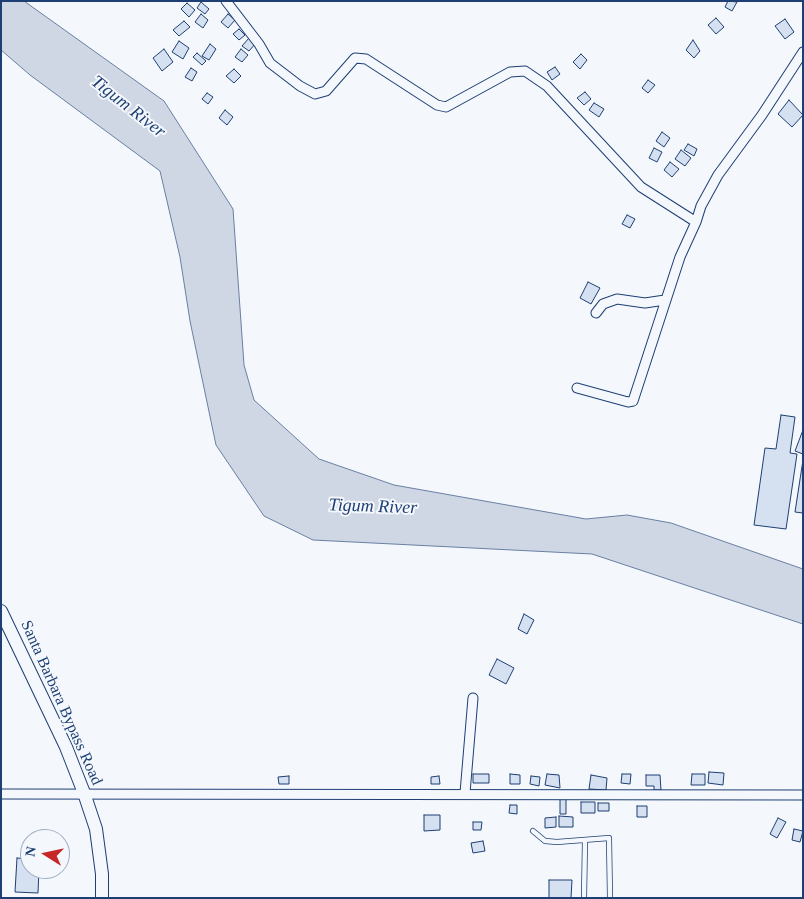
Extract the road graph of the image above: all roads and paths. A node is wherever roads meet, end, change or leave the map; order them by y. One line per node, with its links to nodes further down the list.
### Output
1 (226, 1): 3 (street)
2 (803, 52): 3 (street)
3 (696, 222): 4 (street)
4 (665, 300): 5 (street); 6 (street)
5 (596, 313)
6 (577, 388)
7 (1, 611): 9 (main road, Santa Barbara Bypass Road)
8 (473, 698): 11 (street)
9 (84, 793): 10 (street); 11 (street); 15 (main road, Santa Barbara Bypass Road)
10 (1, 794)
11 (465, 794): 12 (street)
12 (803, 794)
13 (533, 832): 14 (lane)
14 (584, 840): 16 (lane); 17 (lane)
15 (102, 898)
16 (584, 898)
17 (610, 898)

